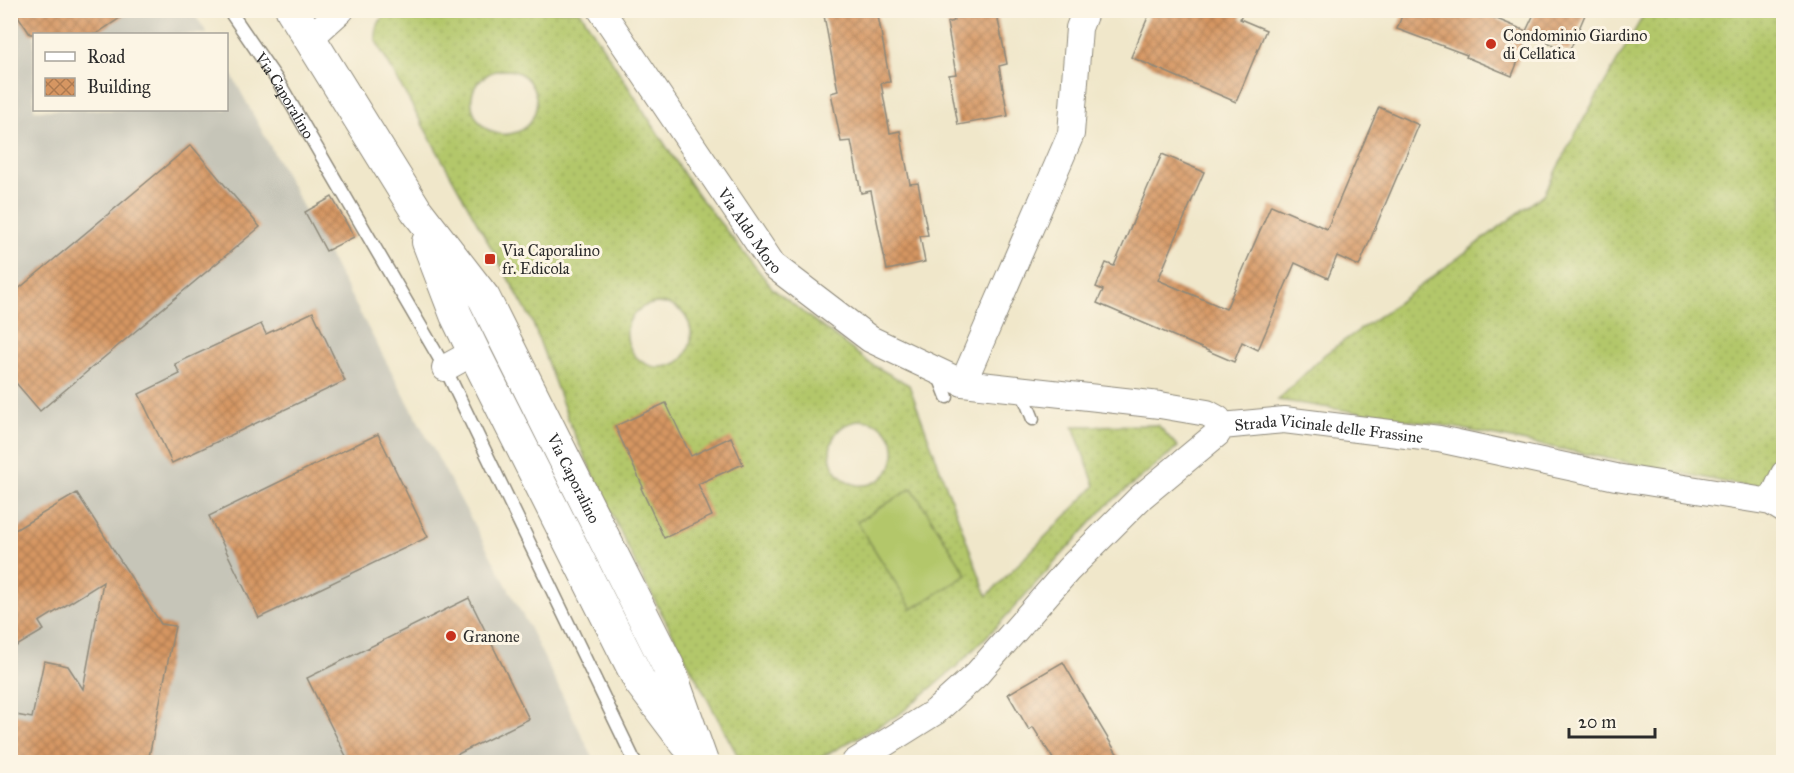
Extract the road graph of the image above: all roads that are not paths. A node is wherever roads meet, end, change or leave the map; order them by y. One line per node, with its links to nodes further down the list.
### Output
1 (229, 10): 8 (lane, Via Caporalino)
2 (341, 10): 5 (street)
3 (601, 10): 10 (street, Via Aldo Moro)
4 (1086, 10): 10 (street)
5 (302, 18): 6 (street, Via Caporalino)
6 (416, 210): 7 (street, Via Caporalino); 16 (street, Via Caporalino)
7 (474, 352): 8 (street); 16 (street, Via Caporalino)
8 (445, 368): 15 (lane, Via Caporalino)
9 (1021, 389): 10 (street, Via Aldo Moro); 11 (lane); 12 (street, Via Aldo Moro)
10 (955, 390)
11 (1033, 419)
12 (1222, 426): 14 (street, Strada Vicinale delle Frassine); 17 (street, Strada Vicinale delle Frassine)
13 (1784, 474): 14 (street)
14 (1777, 506)
15 (635, 762)
16 (701, 762)
17 (855, 762)

